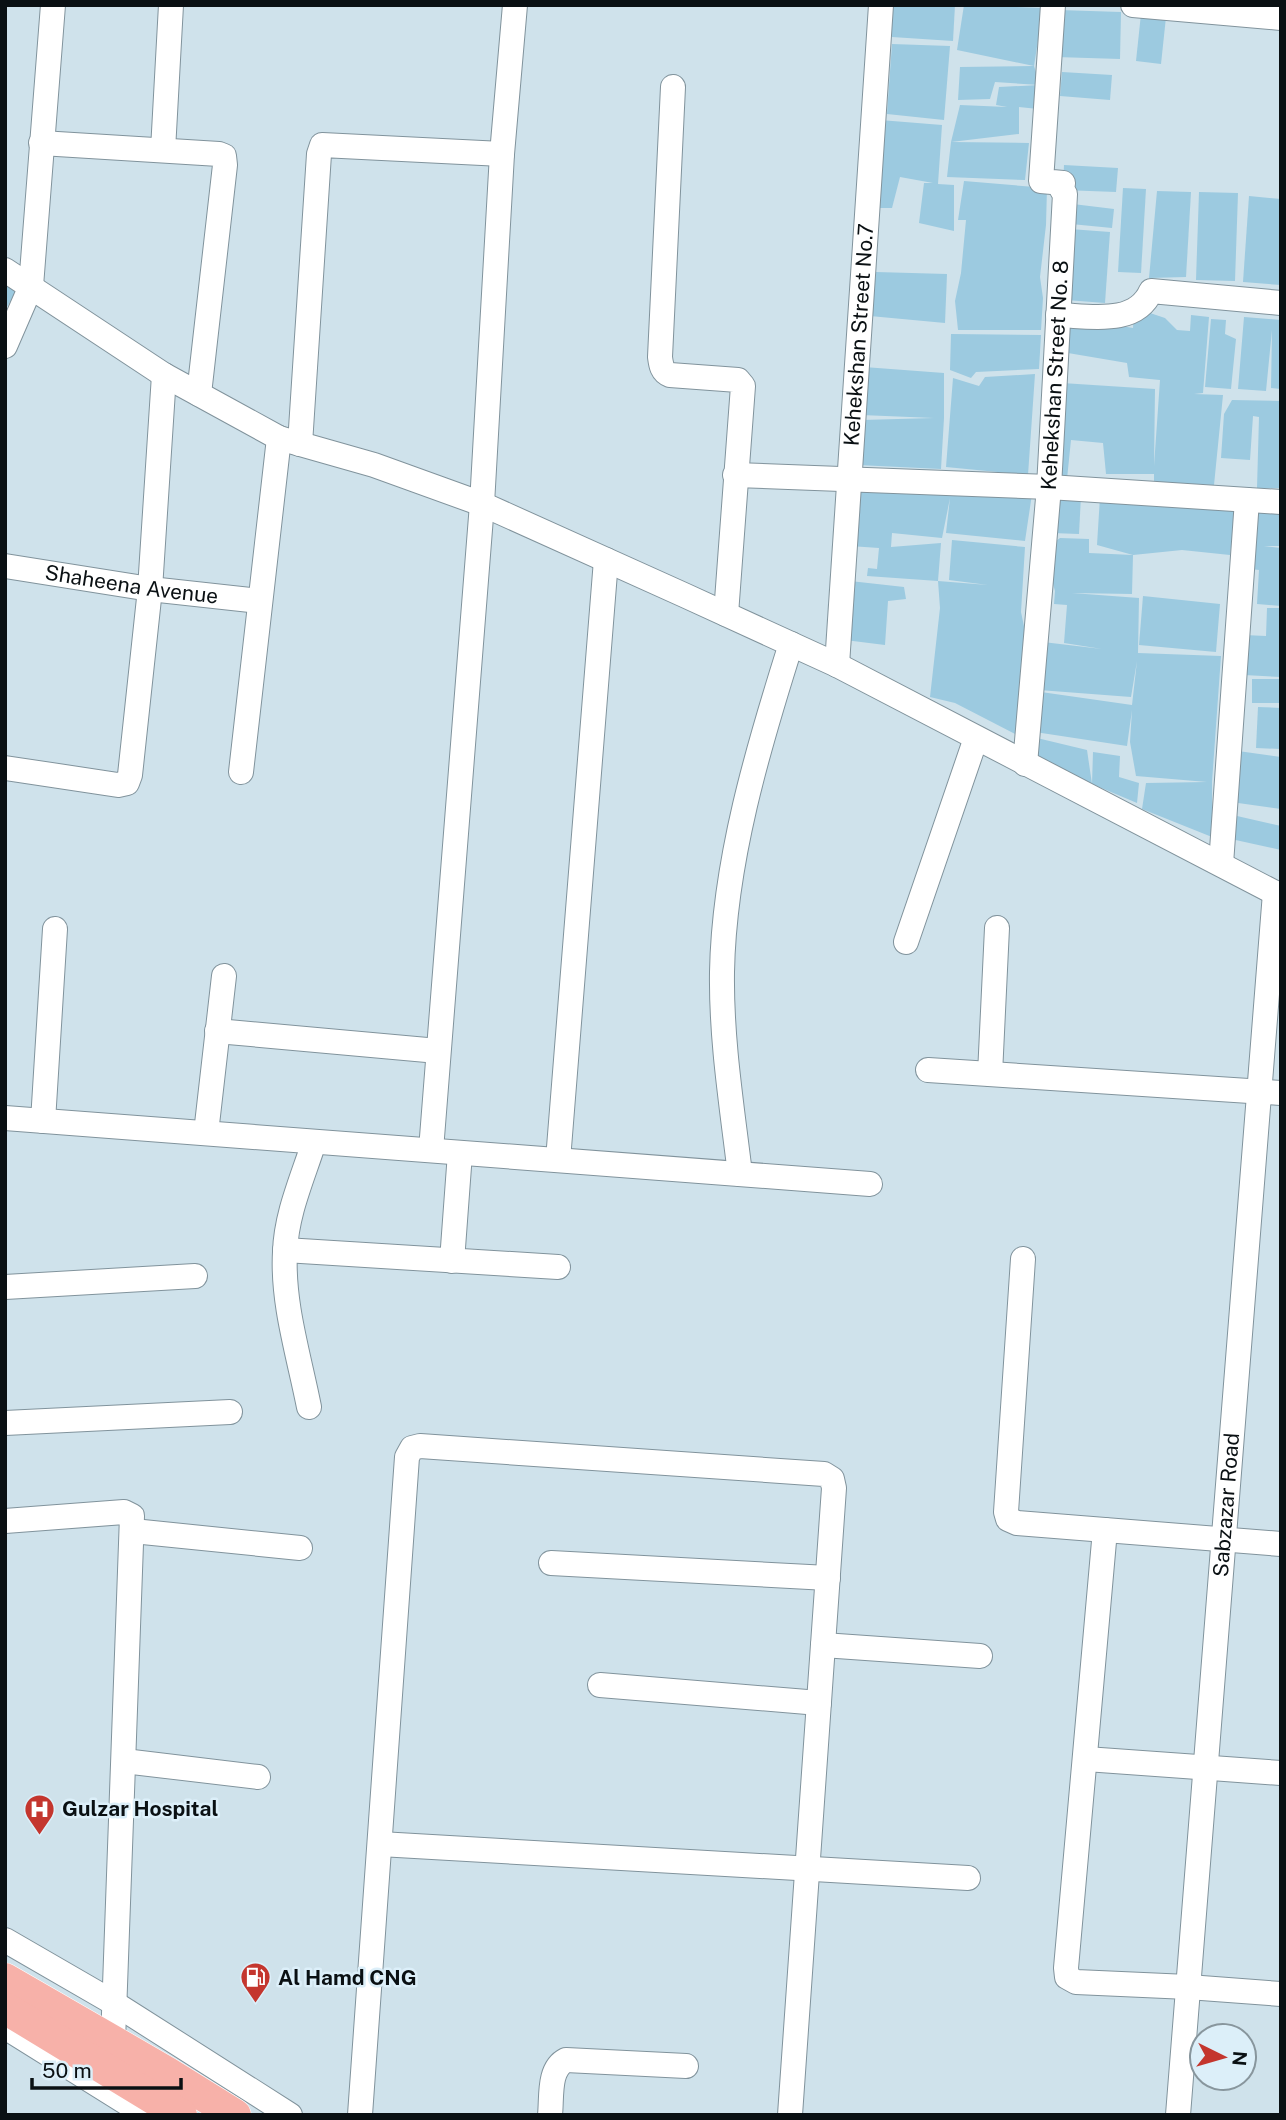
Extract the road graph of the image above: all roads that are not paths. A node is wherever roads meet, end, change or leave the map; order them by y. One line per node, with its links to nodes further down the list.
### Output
1 (53, 5): 9 (street)
2 (171, 5): 10 (street)
3 (515, 5): 11 (street)
4 (881, 5): 21 (street, Kehekshan Street No.7)
5 (1053, 5): 15 (street, Kehekshan Street No. 8)
6 (1133, 5): 7 (street)
7 (1281, 18)
8 (673, 87): 20 (street)
9 (41, 143): 10 (street); 13 (street)
10 (163, 150): 18 (street)
11 (502, 154): 19 (street); 25 (street)
12 (5, 270): 13 (street)
13 (31, 286): 16 (street); 17 (street)
14 (1281, 303): 15 (street)
15 (1058, 315): 22 (street, Kehekshan Street No. 8)
16 (5, 346)
17 (164, 375): 18 (street); 28 (street)
18 (199, 394): 19 (street)
19 (290, 441): 25 (street); 29 (street)
20 (735, 475): 21 (street); 30 (street)
21 (849, 480): 22 (street); 32 (street, Kehekshan Street No.7)
22 (1049, 487): 23 (street); 34 (street, Kehekshan Street No. 8)
23 (1247, 500): 24 (street); 37 (street)
24 (1281, 502)
25 (482, 503): 26 (street); 44 (street)
26 (606, 559): 30 (street); 54 (street)
27 (5, 566): 28 (street, Shaheena Avenue)
28 (150, 589): 29 (street, Shaheena Avenue); 35 (street)
29 (259, 601): 36 (street)
30 (726, 614): 31 (street)
31 (791, 644): 32 (street); 55 (street)
32 (837, 665): 33 (street)
33 (976, 738): 34 (street); 41 (street)
34 (1025, 764): 37 (street)
35 (5, 768)
36 (241, 772)
37 (1221, 864): 38 (street)
38 (1278, 894): 47 (street, Sabzazar Road)
39 (997, 928): 46 (street)
40 (55, 929): 49 (street)
41 (906, 942)
42 (224, 976): 43 (street)
43 (217, 1031): 44 (street); 50 (street)
44 (438, 1051): 52 (street)
45 (928, 1070): 46 (street)
46 (990, 1074): 47 (street)
47 (1270, 1092): 69 (street, Sabzazar Road)
48 (5, 1118): 49 (street)
49 (43, 1121): 50 (street)
50 (206, 1133): 51 (street)
51 (314, 1142): 52 (street); 57 (street)
52 (431, 1150): 53 (street)
53 (460, 1153): 54 (street); 59 (street)
54 (558, 1160): 55 (street)
55 (740, 1174): 56 (street)
56 (870, 1184)
57 (285, 1250): 59 (street); 63 (street)
58 (1023, 1259): 67 (street)
59 (452, 1261): 60 (street)
60 (558, 1267)
61 (195, 1276): 62 (street)
62 (5, 1287)
63 (309, 1407)
64 (230, 1412): 65 (street)
65 (5, 1423)
66 (5, 1521): 68 (street)
67 (1105, 1530): 69 (street); 78 (street)
68 (133, 1531): 71 (street); 79 (street)
69 (1224, 1539): 70 (street); 80 (street, Sabzazar Road)
70 (1281, 1544)
71 (300, 1548)
72 (551, 1563): 73 (street)
73 (828, 1578): 74 (street); 83 (street)
74 (823, 1645): 75 (street); 77 (street)
75 (980, 1656)
76 (600, 1685): 77 (street)
77 (819, 1703): 84 (street)
78 (1086, 1759): 80 (street); 88 (street)
79 (124, 1761): 82 (street); 90 (street)
80 (1206, 1768): 81 (street); 88 (street, Sabzazar Road)
81 (1281, 1773)
82 (258, 1777)
83 (380, 1844): 84 (street); 99 (street)
84 (807, 1869): 85 (street); 101 (street)
85 (968, 1878)
86 (5, 1940): 90 (street)
87 (5, 1979): 93 (main road)
88 (1188, 1987): 89 (street); 102 (street, Sabzazar Road)
89 (1281, 1994)
90 (114, 2003): 93 (street); 98 (street)
91 (5, 2008): 97 (main road)
92 (5, 2027): 96 (street)
93 (113, 2041): 95 (main road)
94 (686, 2066): 100 (street)
95 (229, 2113)
96 (146, 2115)
97 (181, 2115)
98 (290, 2115)
99 (360, 2115)
100 (550, 2115)
101 (790, 2115)
102 (1178, 2115)

